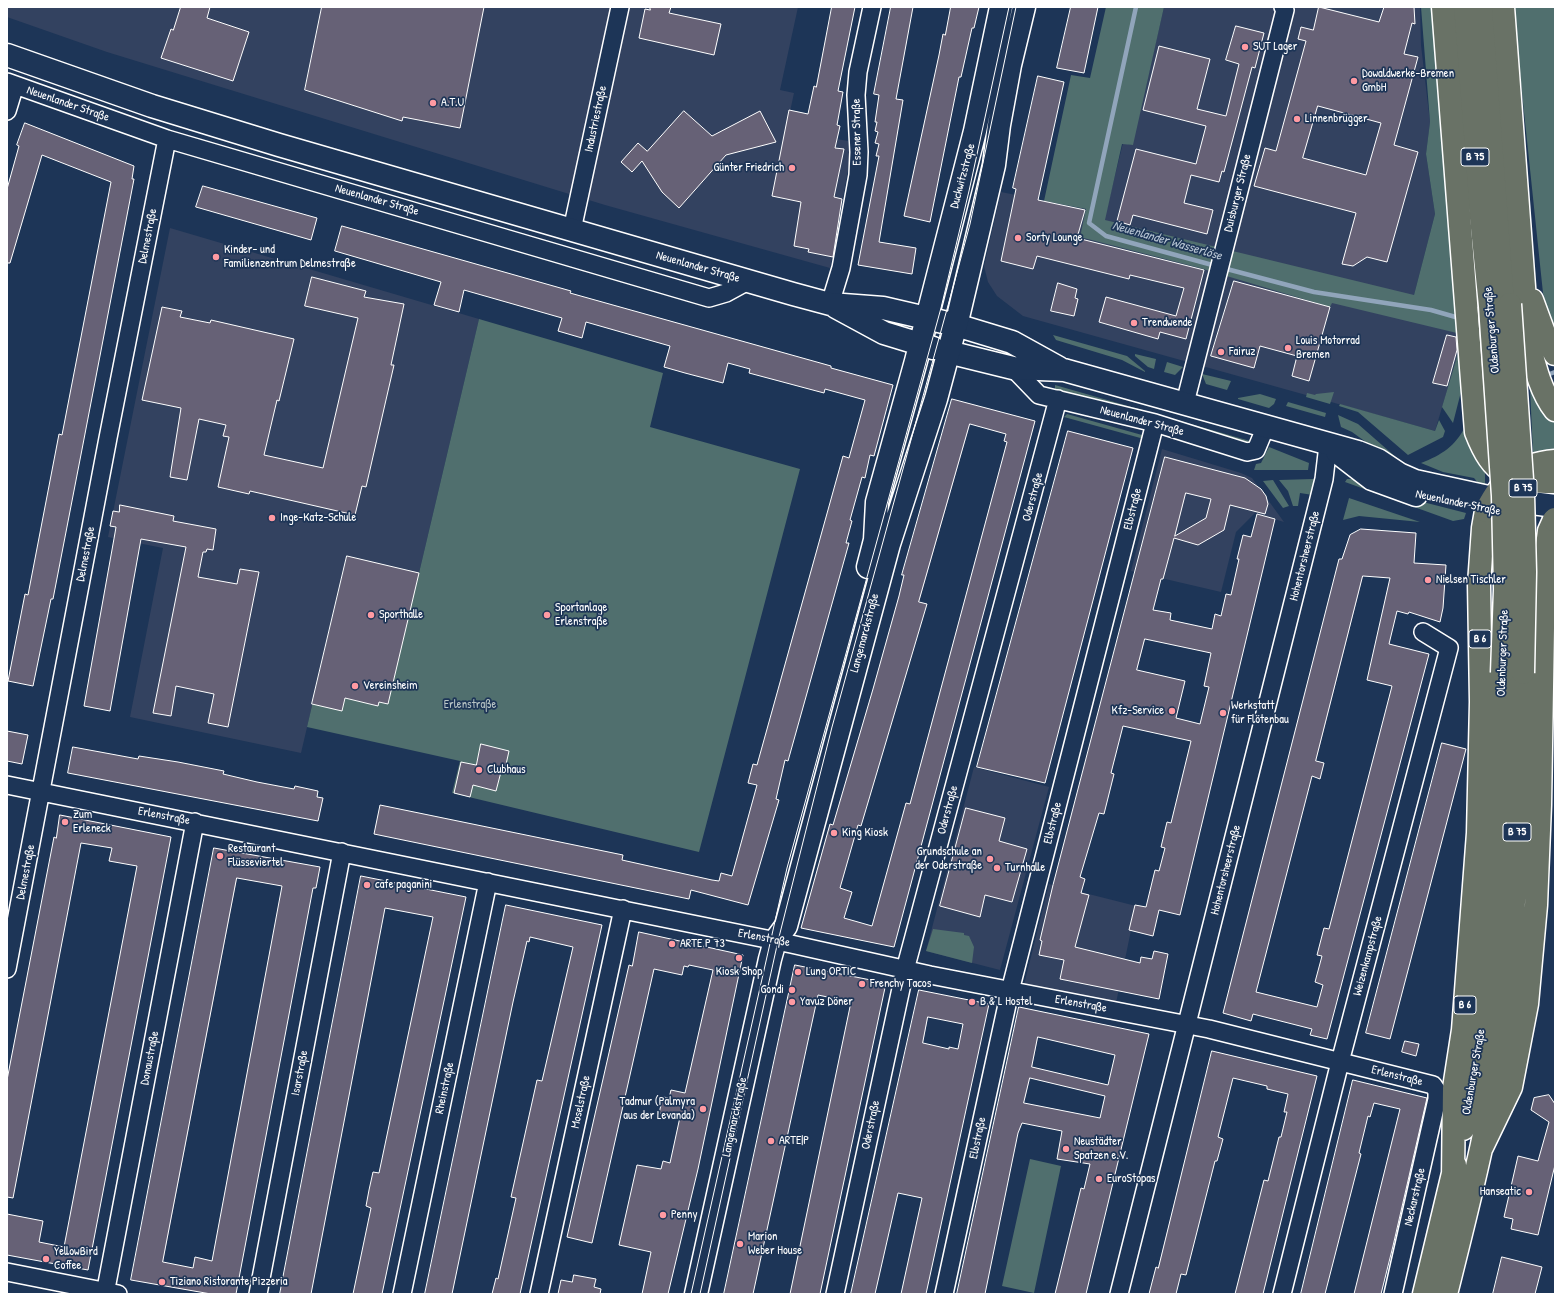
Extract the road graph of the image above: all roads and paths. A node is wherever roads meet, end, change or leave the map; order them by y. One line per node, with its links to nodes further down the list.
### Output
1 (620, 7): 14 (street, Industriestraße)
2 (872, 7): 17 (street, Essener Straße)
3 (1001, 7): 19 (main road, Duckwitzstraße)
4 (1024, 7): 20 (main road, Duckwitzstraße)
5 (1283, 7): 27 (street, Duisburger Straße)
6 (1443, 7): 33 (highway)
7 (1464, 7): 18 (highway, Oldenburger Straße / B 75)
8 (1486, 7): 18 (highway, Oldenburger Straße / B 75)
9 (1503, 7): 15 (highway)
10 (7, 55): 14 (main road, Neuenlander Straße)
11 (11, 84): 12 (street); 13 (street, Neuenlander Straße)
12 (7, 111)
13 (167, 139): 16 (street, Neuenlander Straße); 40 (street, Delmestraße)
14 (572, 230): 16 (main road, Neuenlander Straße)
15 (1524, 278): 23 (highway); 28 (highway)
16 (748, 281): 17 (main road, Neuenlander Straße)
17 (830, 304): 19 (main road, Neuenlander Straße); 21 (main road, Neuenlander Straße)
18 (1500, 305): 48 (highway, Oldenburger Straße / B 75, bridge); 48 (highway, Oldenburger Straße / B 75, bridge)
19 (927, 318): 20 (main road, Neuenlander Straße); 21 (main road, Duckwitzstraße)
20 (956, 325): 22 (main road, Langemarckstraße); 25 (main road, Neuenlander Straße)
21 (920, 344): 22 (main road, Neuenlander Straße); 45 (main road, Langemarckstraße)
22 (948, 352): 24 (main road, Neuenlander Straße); 45 (main road, Langemarckstraße)
23 (1555, 354)
24 (1013, 368): 25 (main road, Neuenlander Straße); 26 (street, Neuenlander Straße)
25 (1064, 370): 27 (main road, Neuenlander Straße)
26 (1058, 399): 29 (street, Neuenlander Straße); 47 (street, Oderstraße)
27 (1185, 403): 30 (main road, Neuenlander Straße)
28 (1555, 410)
29 (1155, 423): 30 (street, Neuenlander Straße); 49 (street, Elbstraße)
30 (1266, 426): 31 (main road, Neuenlander Straße)
31 (1328, 445): 35 (main road, Neuenlander Straße); 50 (street, Hohentorsheerstraße)
32 (1555, 461): 33 (highway, B 6)
33 (1508, 477): 34 (highway, B 75); 35 (highway, B 6)
34 (1555, 482)
35 (1490, 504): 36 (main road); 37 (main road, Neuenlander Straße); 54 (highway, B 6)
36 (1555, 506)
37 (1555, 519): 53 (highway)
38 (1423, 632): 51 (street, Weizenkampstraße)
39 (7, 785): 40 (street, Erlenstraße)
40 (42, 792): 41 (street, Erlenstraße); 46 (street, Delmestraße)
41 (195, 822): 42 (street, Erlenstraße); 56 (street, Donaustraße)
42 (342, 852): 43 (street, Erlenstraße); 57 (street, Isarstraße)
43 (488, 882): 44 (street, Erlenstraße); 58 (street, Rheinstraße)
44 (623, 910): 45 (street, Erlenstraße); 59 (street, Moselstraße)
45 (775, 941): 47 (street, Erlenstraße); 60 (main road, Langemarckstraße)
46 (7, 969)
47 (905, 970): 49 (street, Erlenstraße); 61 (street, Oderstraße)
48 (1496, 990): 53 (highway, Oldenburger Straße); 54 (highway, Oldenburger Straße / B 6)
49 (1010, 991): 50 (street, Erlenstraße); 62 (street, Elbstraße)
50 (1187, 1024): 51 (street, Erlenstraße); 63 (street, Hohentorsheerstraße)
51 (1340, 1062): 52 (street, Erlenstraße); 64 (street, Weizenkampstraße)
52 (1437, 1099): 65 (street, Neckarstraße)
53 (1482, 1147): 67 (highway, Oldenburger Straße)
54 (1453, 1178): 66 (highway, Oldenburger Straße / B 6)
55 (7, 1272): 56 (street)
56 (110, 1293)
57 (258, 1294)
58 (402, 1294)
59 (539, 1294)
60 (696, 1294)
61 (835, 1294)
62 (944, 1294)
63 (1119, 1294)
64 (1282, 1294)
65 (1393, 1294)
66 (1424, 1294)
67 (1446, 1294)

